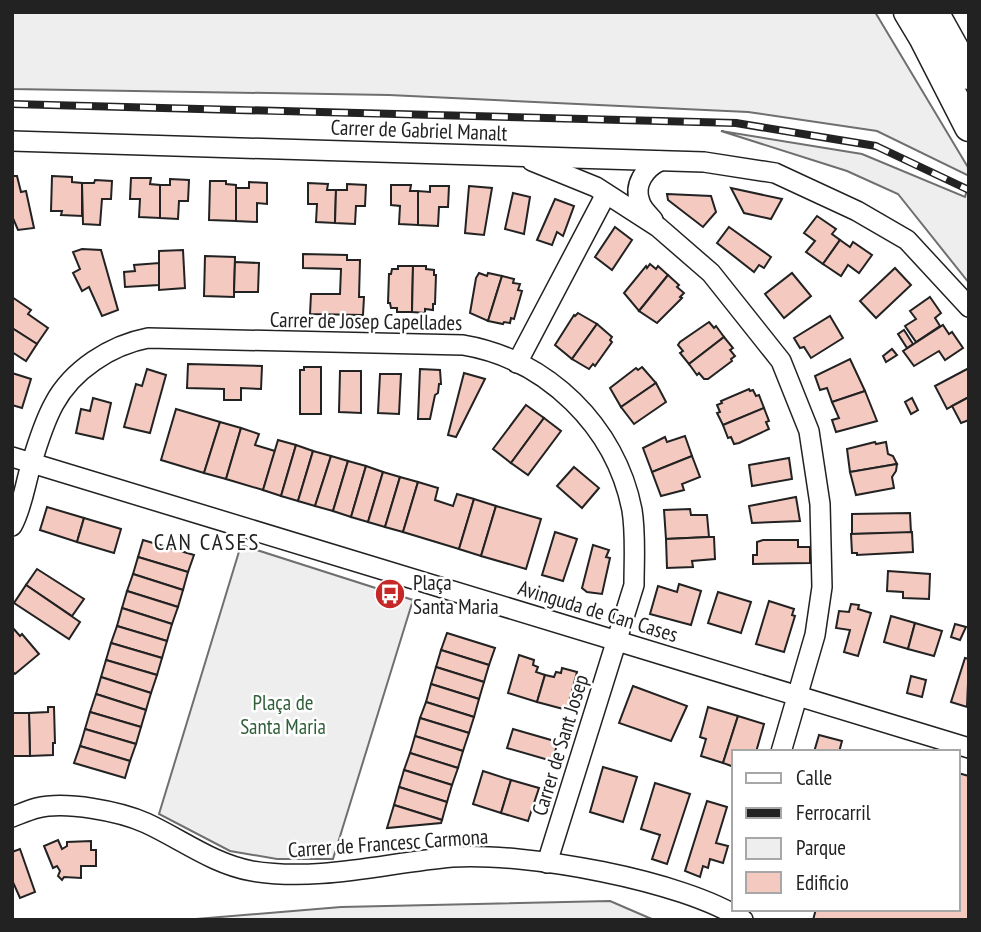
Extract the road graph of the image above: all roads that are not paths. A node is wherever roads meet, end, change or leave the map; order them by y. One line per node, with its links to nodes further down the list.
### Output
1 (908, 12): 4 (main road)
2 (934, 12): 3 (main road)
3 (969, 75)
4 (969, 127)
5 (12, 141): 6 (street, Carrer de Gabriel Manalt)
6 (522, 156): 7 (street); 8 (street, Carrer de Gabriel Manalt)
7 (660, 161): 9 (street); 10 (street)
8 (607, 194): 9 (street, Carrer de Gabriel Manalt); 11 (street)
9 (659, 227): 16 (street, Carrer de Gabriel Manalt)
10 (969, 307)
11 (517, 363): 13 (street, Carrer de Josep Capellades); 15 (street, Carrer de Josep Capellades)
12 (12, 457): 13 (street, Avinguda de Can Cases)
13 (32, 463): 14 (street, Carrer de Josep Capellades); 15 (street, Avinguda de Can Cases)
14 (12, 526)
15 (616, 641): 16 (street, Avinguda de Can Cases); 20 (street, Carrer de Sant Josep)
16 (798, 696): 17 (street, Avinguda de Can Cases); 18 (street, Carrer de Gabriel Manalt)
17 (969, 748)
18 (782, 750)
19 (12, 817): 20 (street, Carrer de Francesc Carmona)
20 (547, 863): 21 (street, Carrer de Francesc Carmona)
21 (732, 911)

